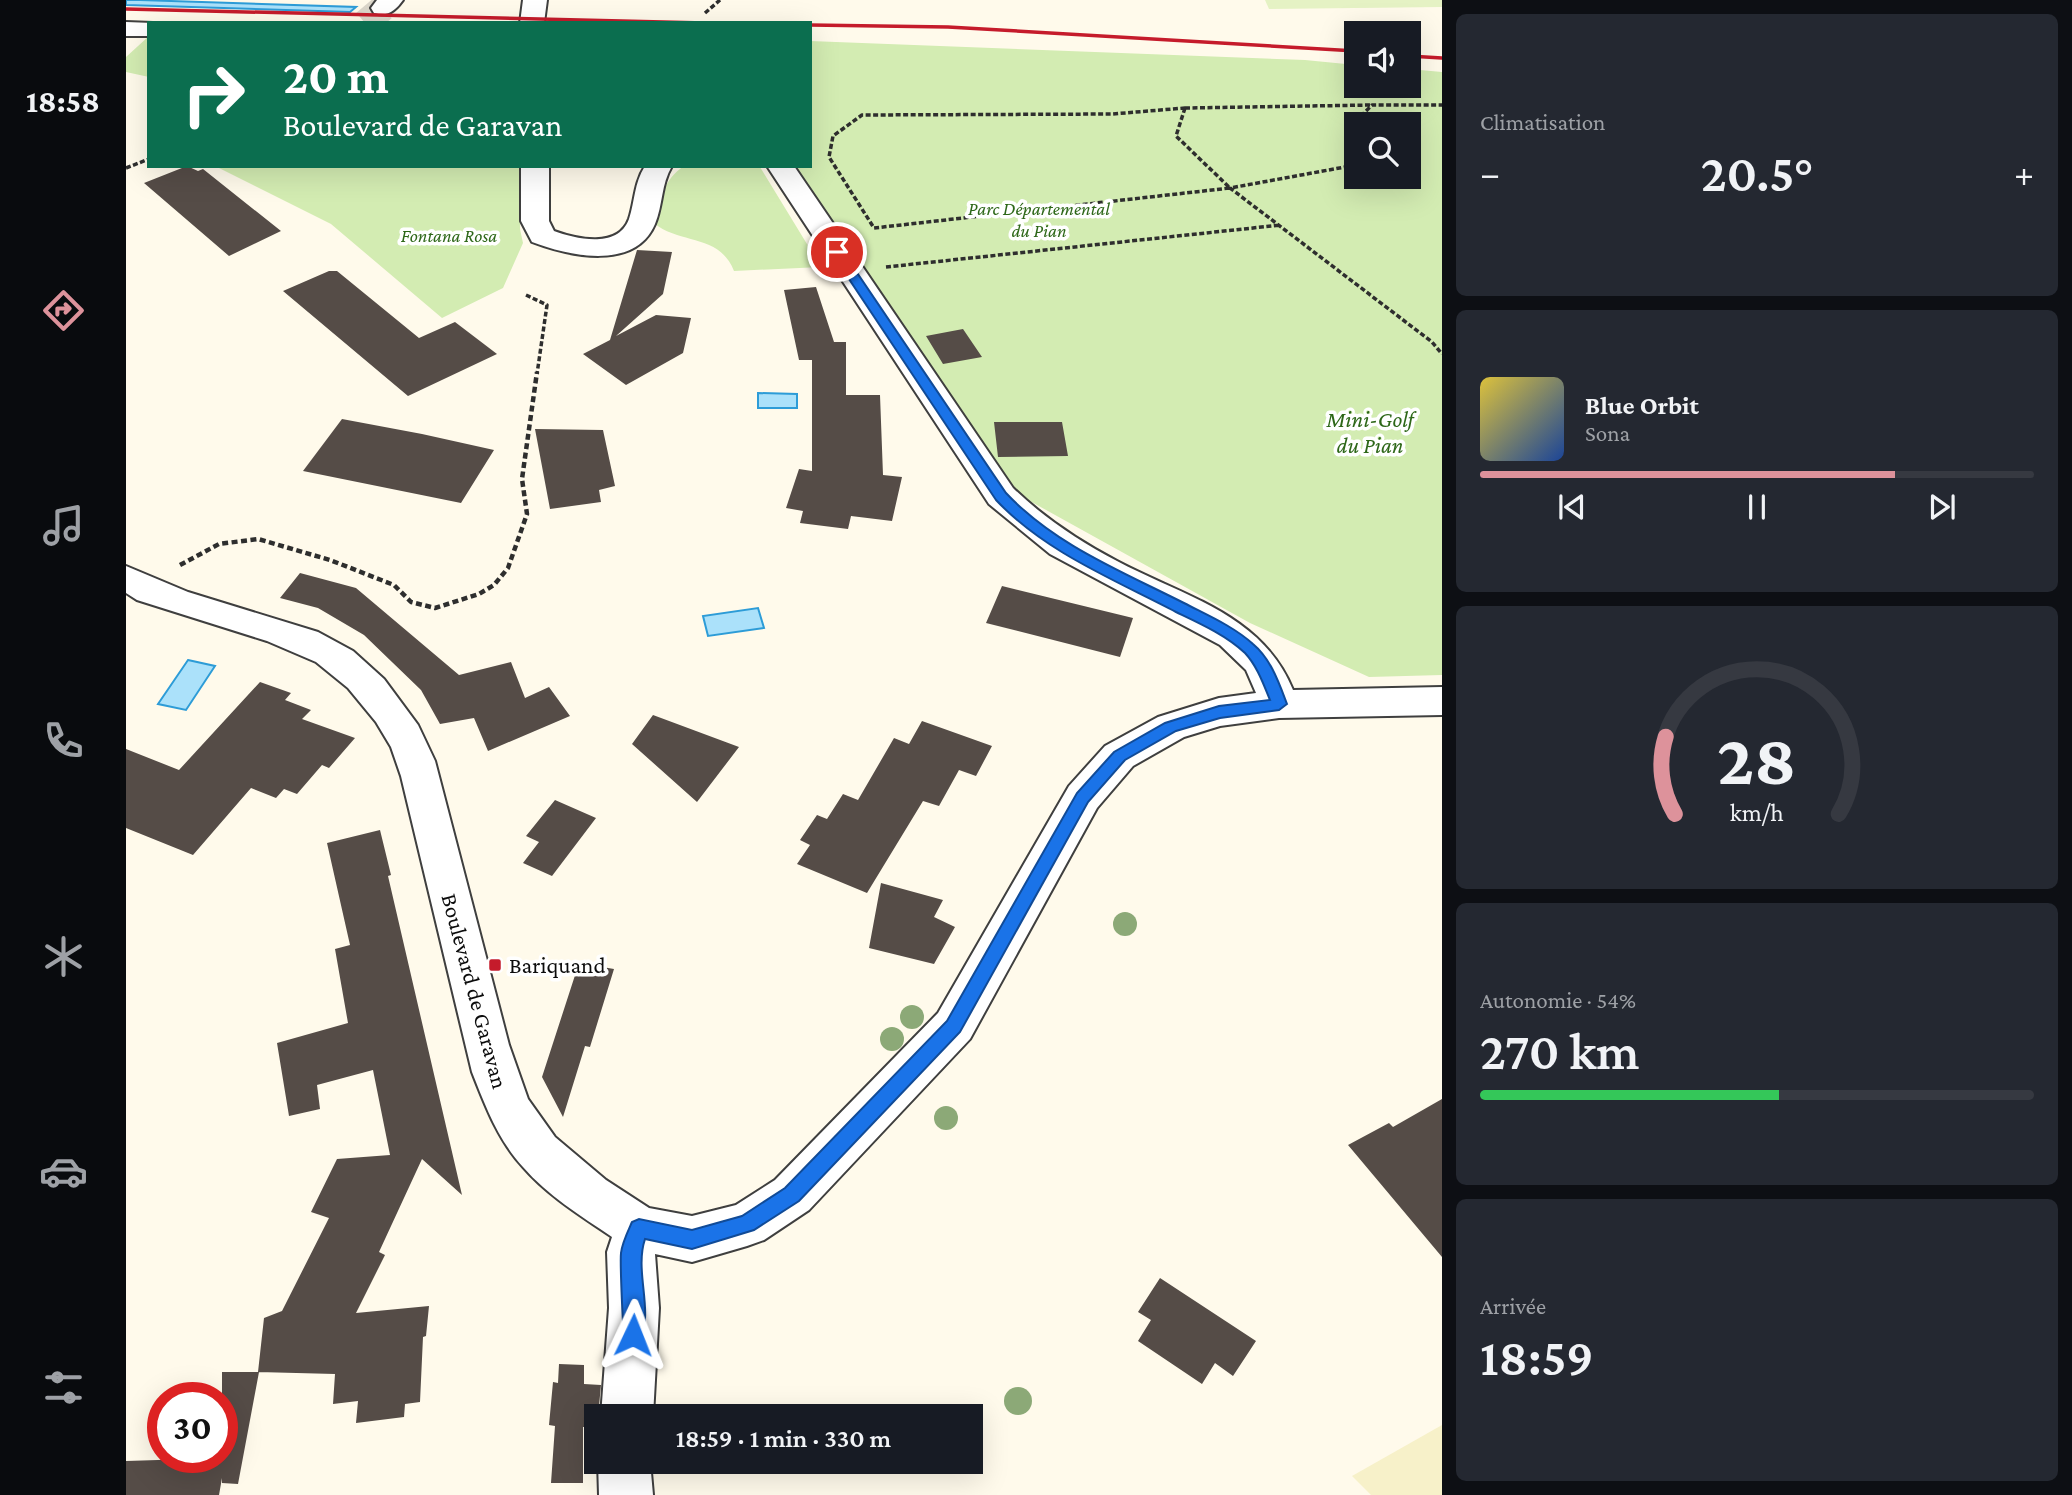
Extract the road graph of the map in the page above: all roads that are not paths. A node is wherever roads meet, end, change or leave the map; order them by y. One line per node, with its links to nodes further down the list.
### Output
1 (535, 0): 2 (street)
2 (533, 21)
3 (126, 29): 4 (street)
4 (147, 29)
5 (535, 168): 6 (street)
6 (657, 168)
7 (781, 168): 10 (street)
8 (136, 584): 11 (street, Boulevard de Garavan)
9 (1442, 701): 10 (street, Boulevard de Garavan)
10 (1279, 704): 11 (street, Boulevard de Garavan)
11 (639, 1228): 12 (street)
12 (628, 1404)
13 (625, 1474): 14 (street)
14 (626, 1495)

